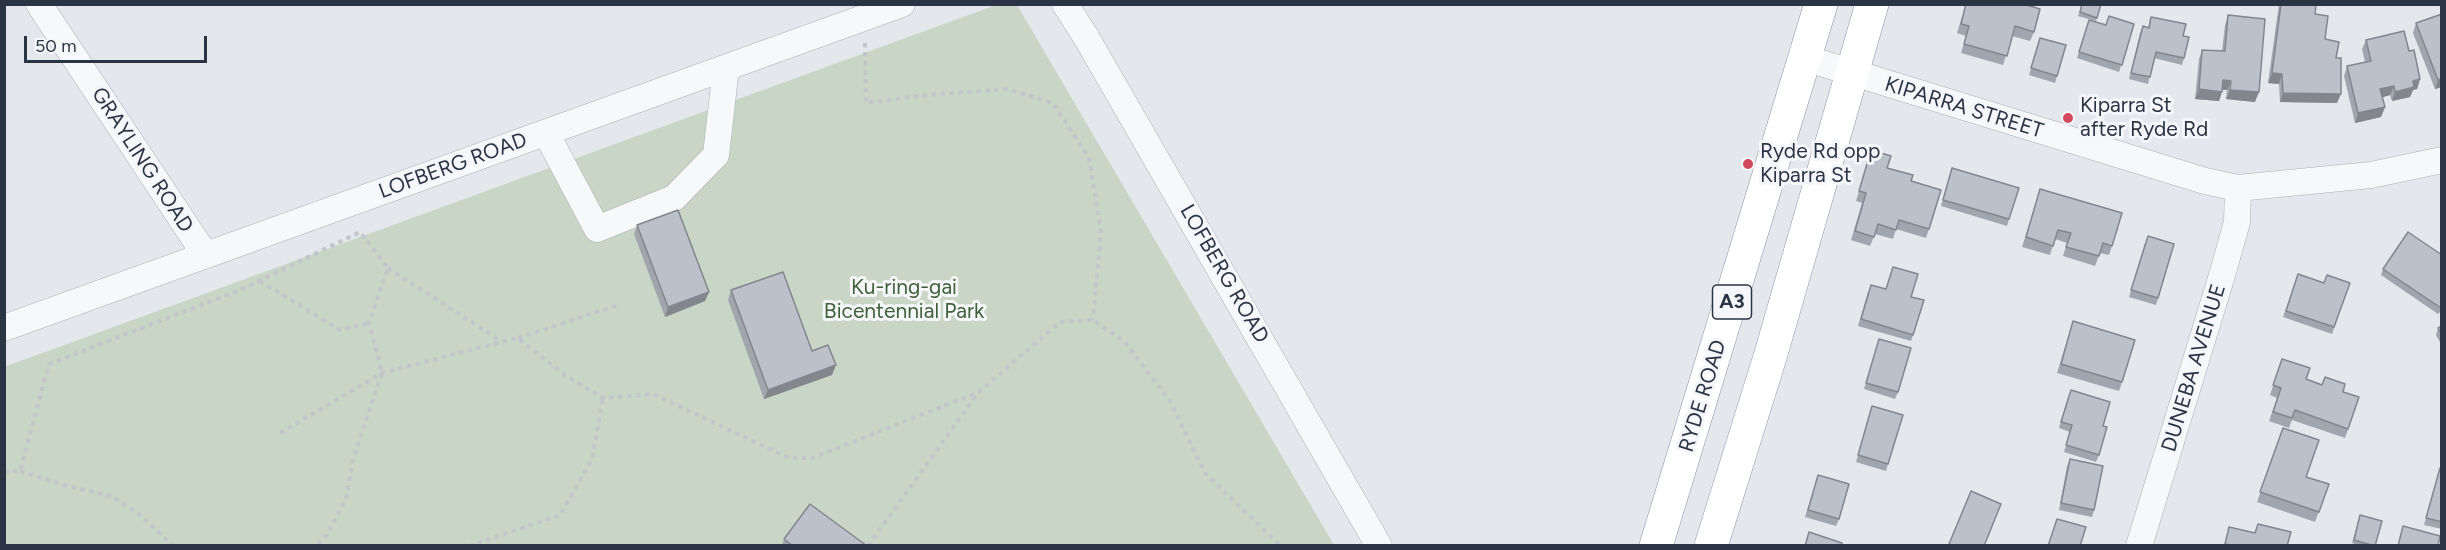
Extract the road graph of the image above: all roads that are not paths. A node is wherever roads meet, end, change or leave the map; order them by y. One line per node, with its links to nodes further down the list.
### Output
1 (39, 4): 13 (street, GRAYLING ROAD)
2 (902, 4): 6 (street, LOFBERG ROAD)
3 (1065, 4): 15 (street, LOFBERG ROAD)
4 (1821, 4): 7 (highway, RYDE ROAD / A3)
5 (1872, 4): 9 (highway, A3)
6 (861, 11): 8 (street, LOFBERG ROAD)
7 (1805, 58): 9 (street, KIPARRA STREET); 16 (highway, RYDE ROAD / A3)
8 (726, 68): 10 (street, LOFBERG ROAD); 10 (street)
9 (1851, 73): 12 (street, KIPARRA STREET); 17 (highway, A3)
10 (546, 133): 13 (street, LOFBERG ROAD)
11 (2442, 160): 12 (street, KIPARRA STREET)
12 (2238, 188): 18 (street, DUNEBA AVENUE)
13 (207, 255): 14 (street, LOFBERG ROAD)
14 (4, 328)
15 (1379, 546)
16 (1656, 546)
17 (1711, 546)
18 (2139, 546)

